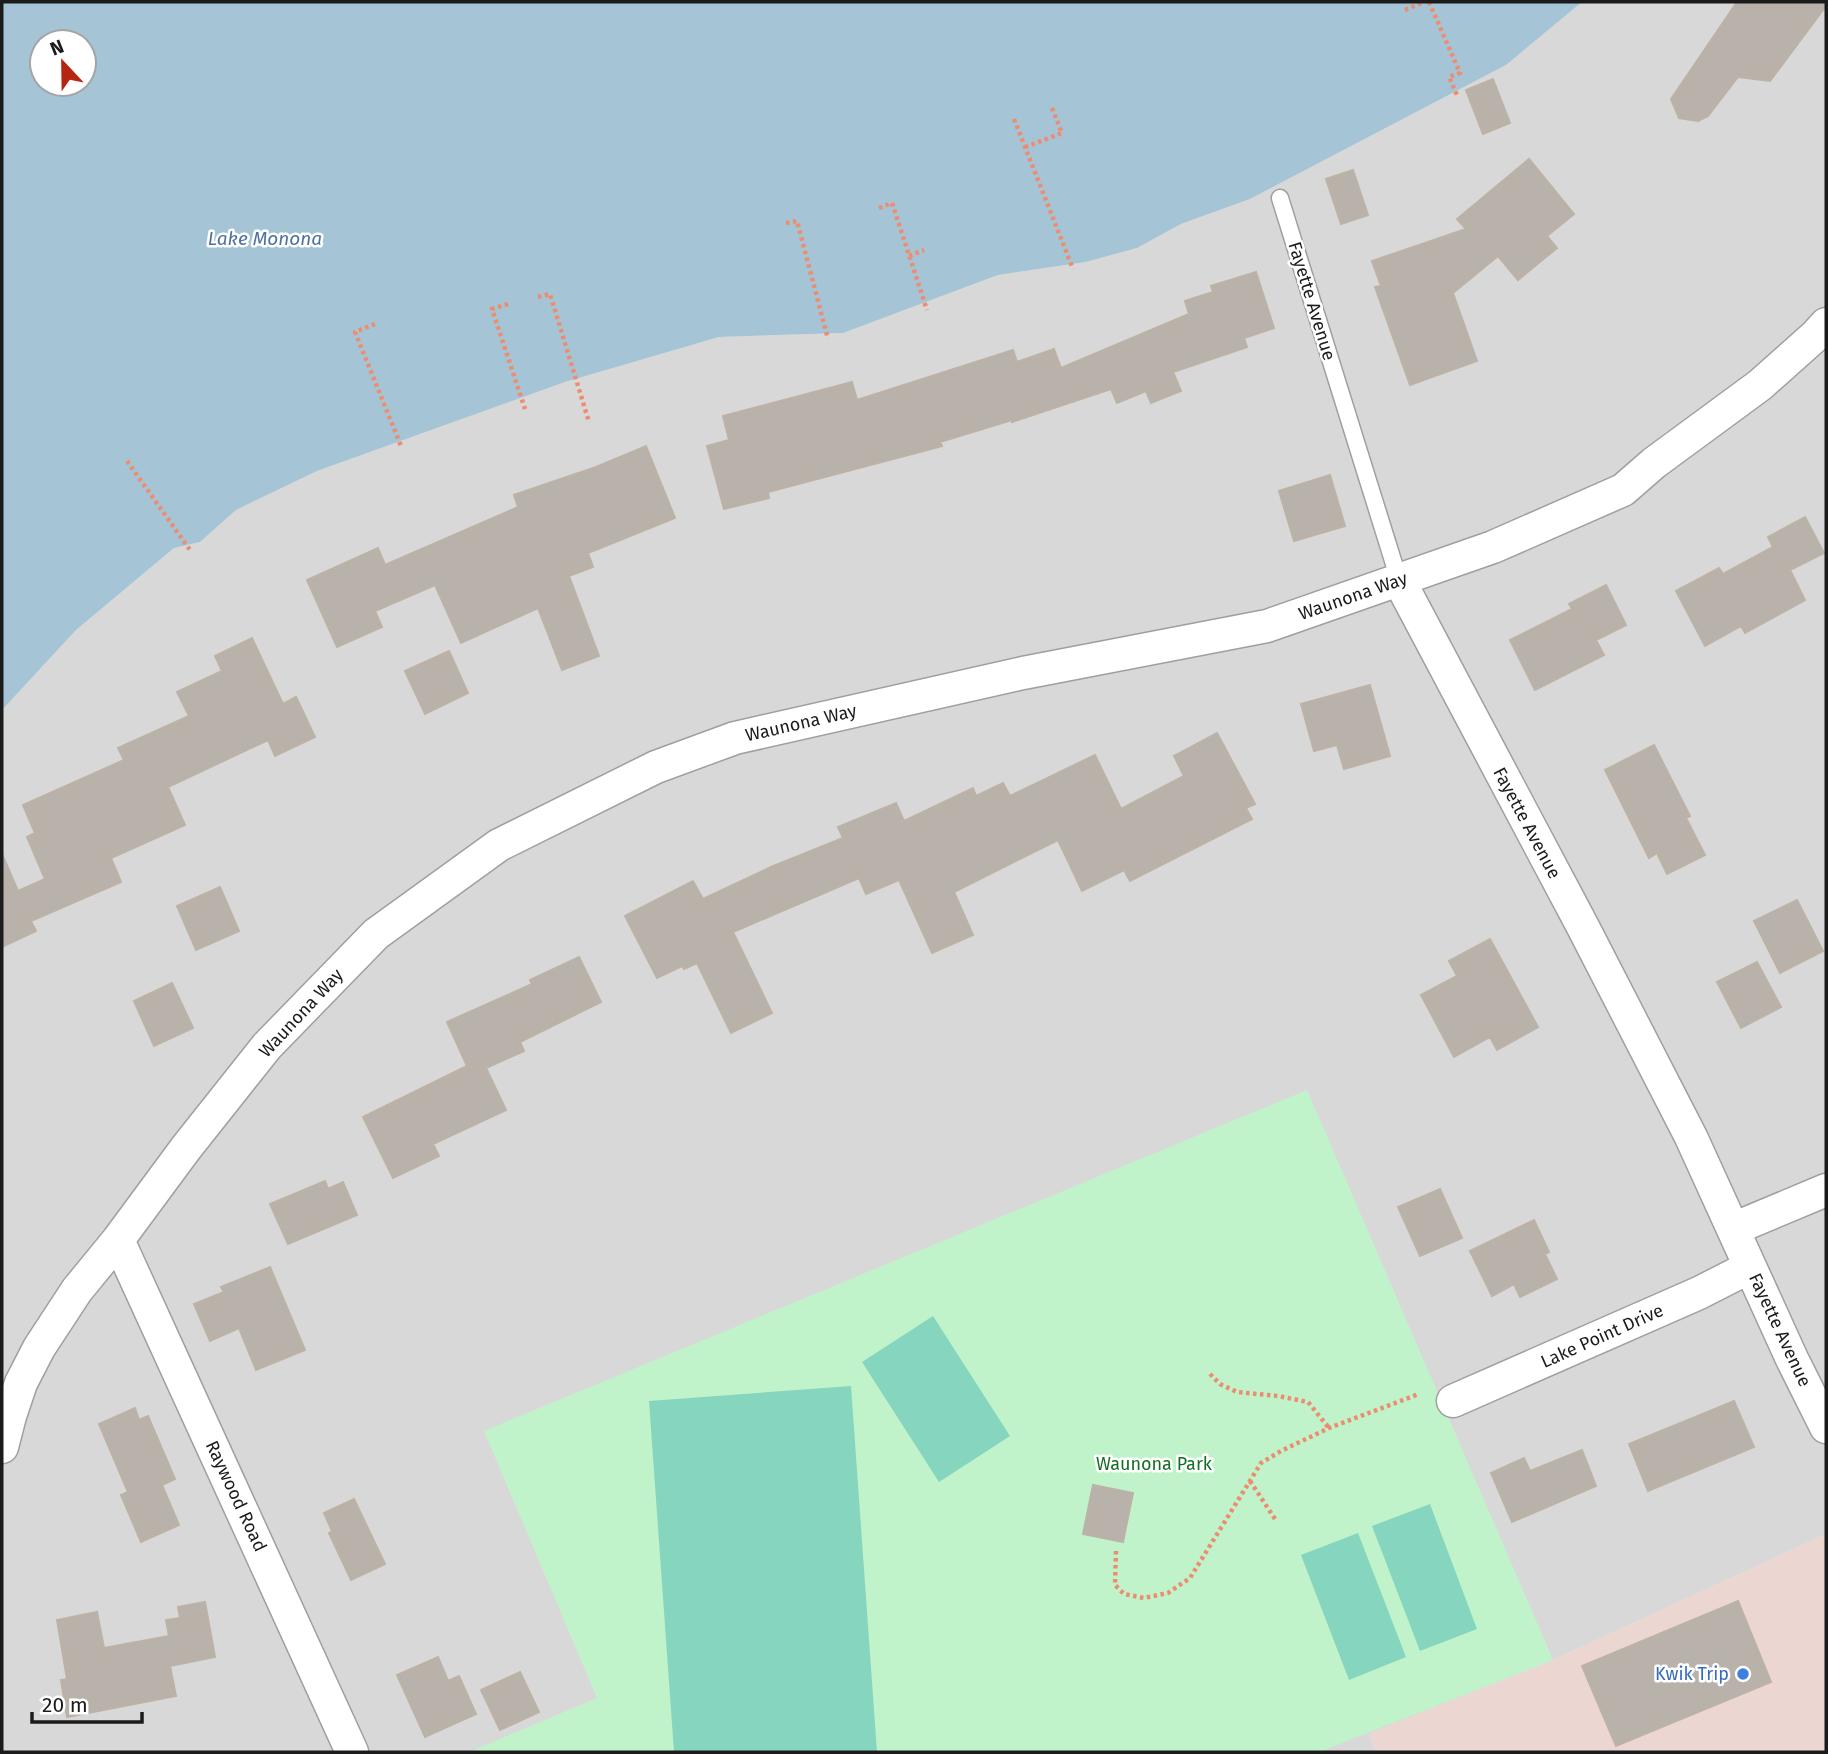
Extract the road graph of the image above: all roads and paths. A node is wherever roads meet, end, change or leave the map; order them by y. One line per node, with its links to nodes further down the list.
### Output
1 (1426, 2): 2 (path); 3 (path)
2 (1405, 10)
3 (1457, 95)
4 (1052, 108): 6 (path)
5 (1014, 119): 6 (path)
6 (1025, 148): 12 (path)
7 (1280, 198): 24 (lane, Fayette Avenue)
8 (879, 208): 11 (path)
9 (786, 223): 18 (path)
10 (924, 250): 11 (path)
11 (909, 256): 15 (path)
12 (1073, 269)
13 (538, 298): 20 (path)
14 (508, 304): 19 (path)
15 (927, 310)
16 (375, 324): 21 (path)
17 (1826, 324): 24 (street, Waunona Way)
18 (828, 339)
19 (525, 409)
20 (589, 422)
21 (401, 446)
22 (127, 461): 23 (path)
23 (190, 550)
24 (1399, 580): 26 (street, Fayette Avenue); 27 (street, Waunona Way)
25 (1826, 1190): 26 (street)
26 (1733, 1229): 28 (street, Fayette Avenue)
27 (118, 1240): 33 (street, Waunona Way); 37 (street, Raywood Road)
28 (1750, 1267): 30 (street, Lake Point Drive); 31 (street, Fayette Avenue)
29 (1210, 1374): 32 (path)
30 (1453, 1401): 32 (path)
31 (1826, 1427)
32 (1329, 1428): 34 (path)
33 (2, 1447)
34 (1250, 1481): 35 (path); 36 (path)
35 (1277, 1522)
36 (1116, 1551)
37 (352, 1752)

